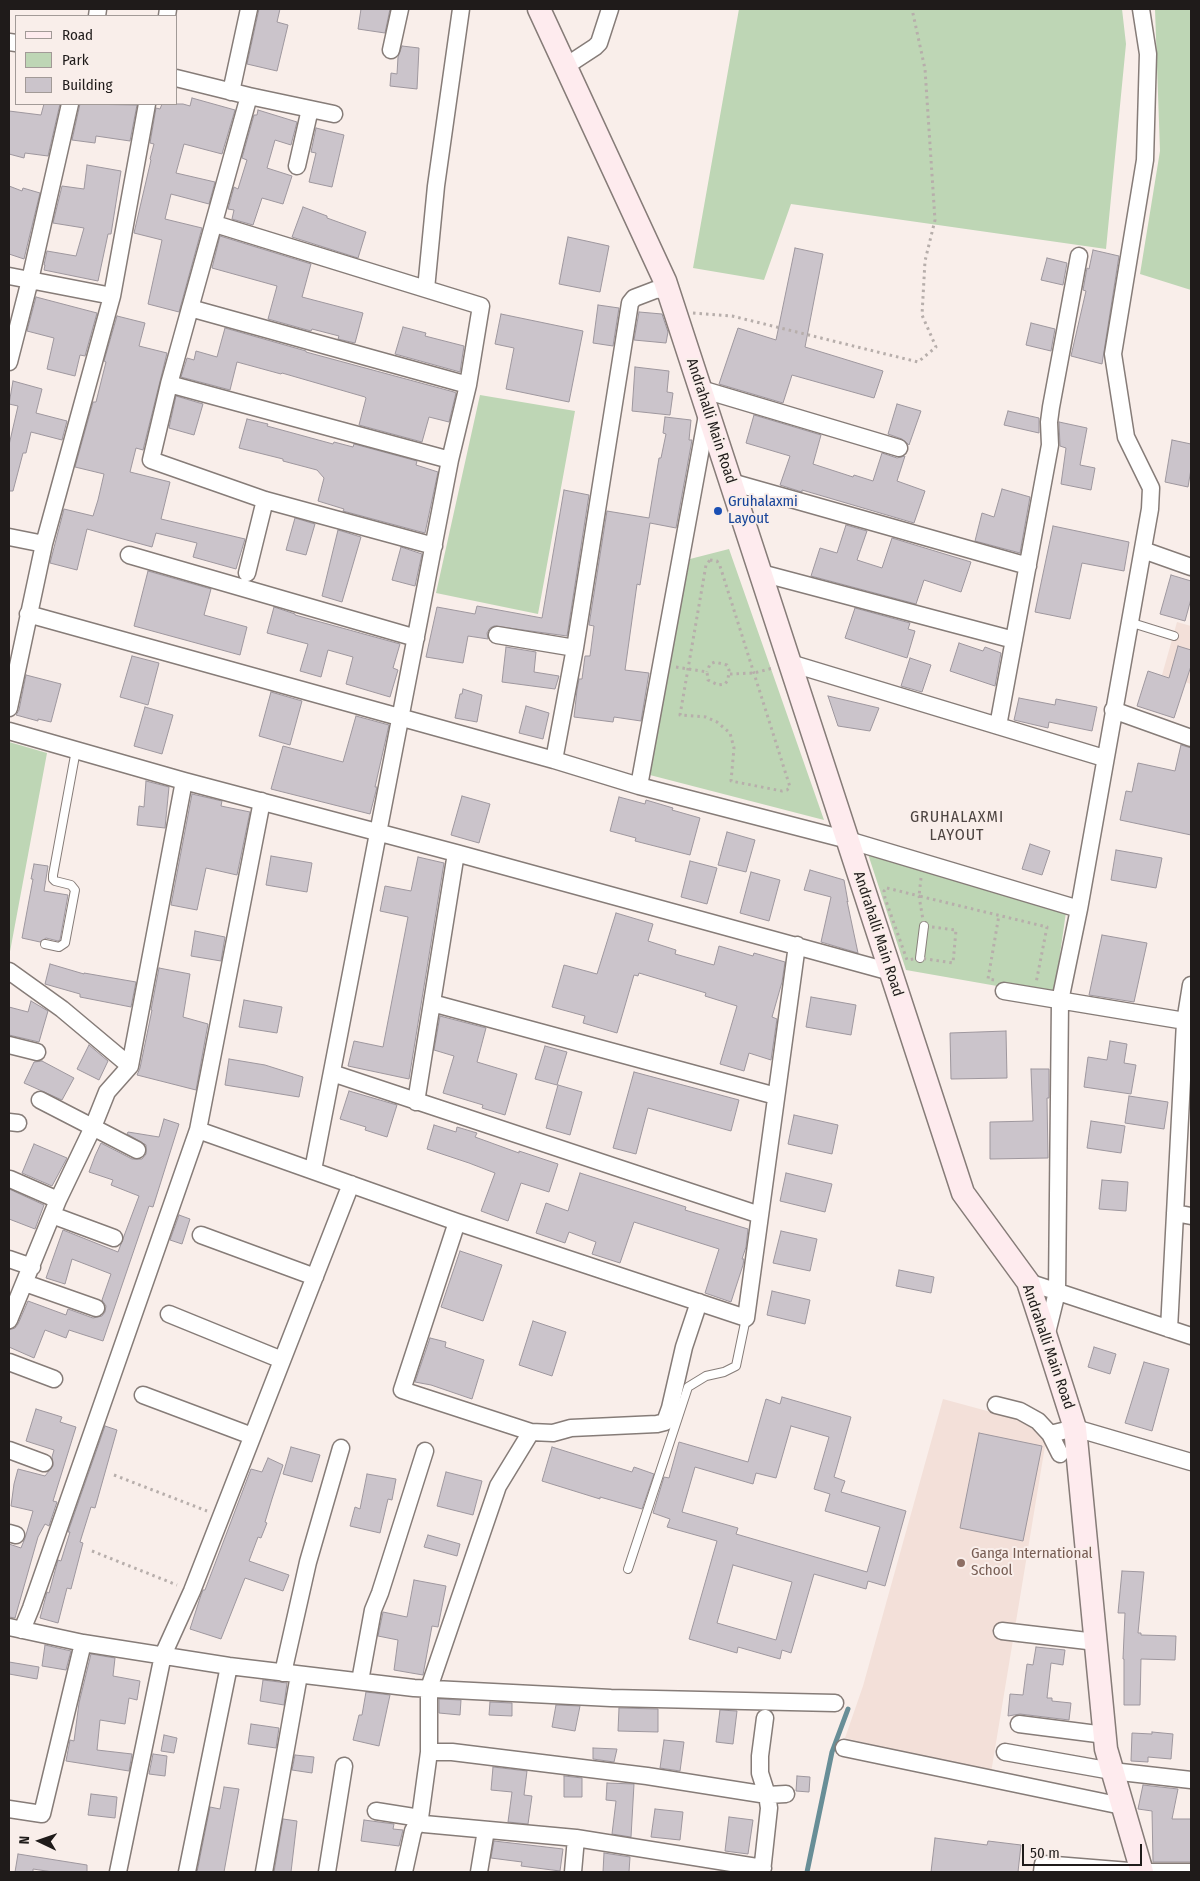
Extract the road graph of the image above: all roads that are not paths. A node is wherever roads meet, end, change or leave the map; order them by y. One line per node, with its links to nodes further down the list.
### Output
1 (249, 9): 10 (street)
2 (400, 9): 7 (street)
3 (461, 9): 21 (street)
4 (610, 9): 8 (street)
5 (1141, 9): 37 (street)
6 (542, 11): 8 (main road, Andrahalli Main Road)
7 (391, 50)
8 (566, 66): 22 (main road, Andrahalli Main Road)
9 (178, 79): 10 (street)
10 (231, 92): 11 (street)
11 (249, 96): 14 (street); 17 (street)
12 (70, 105): 20 (street)
13 (147, 105): 23 (street)
14 (310, 109): 15 (street); 16 (street)
15 (334, 114)
16 (297, 166)
17 (215, 224): 21 (street); 24 (street)
18 (1079, 256): 39 (street)
19 (9, 276): 20 (street)
20 (30, 280): 23 (street); 25 (street)
21 (426, 289): 27 (street)
22 (668, 289): 28 (main road, Andrahalli Main Road); 49 (street)
23 (112, 296): 35 (street)
24 (190, 308): 26 (street); 27 (street)
25 (9, 362)
26 (170, 384): 31 (street); 33 (street)
27 (468, 385): 31 (street)
28 (701, 389): 29 (main road, Andrahalli Main Road); 30 (street)
29 (708, 411): 32 (main road, Andrahalli Main Road); 61 (street)
30 (899, 448)
31 (450, 460): 36 (street)
32 (731, 482): 39 (street); 42 (main road, Andrahalli Main Road)
33 (265, 500): 36 (street); 41 (street)
34 (9, 537): 35 (street)
35 (44, 544): 43 (street)
36 (434, 546): 47 (street)
37 (1143, 550): 40 (street); 44 (street)
38 (129, 555): 47 (street)
39 (1028, 566): 48 (street)
40 (1191, 567)
41 (247, 573)
42 (761, 573): 48 (street); 50 (main road, Andrahalli Main Road)
43 (28, 614): 51 (street); 53 (street)
44 (1130, 622): 46 (lane); 52 (street)
45 (497, 635): 49 (street)
46 (1174, 636)
47 (416, 638): 53 (street)
48 (1014, 640): 54 (street)
49 (575, 648): 59 (street)
50 (790, 663): 54 (street); 64 (main road, Andrahalli Main Road)
51 (9, 708)
52 (1113, 710): 56 (street); 58 (street)
53 (401, 718): 59 (street); 63 (street)
54 (998, 726): 58 (street)
55 (9, 731): 57 (street)
56 (1191, 738)
57 (76, 750): 60 (street); 68 (lane)
58 (1104, 758): 66 (street)
59 (554, 760): 61 (street)
60 (184, 780): 62 (street); 80 (street)
61 (639, 786): 64 (street)
62 (262, 801): 63 (street); 87 (street)
63 (378, 832): 65 (street); 81 (street)
64 (848, 840): 66 (street); 72 (main road, Andrahalli Main Road)
65 (456, 852): 69 (street); 76 (street)
66 (1079, 909): 75 (street)
67 (924, 926): 70 (lane)
68 (45, 944)
69 (797, 945): 72 (street); 82 (street)
70 (920, 958)
71 (9, 972): 80 (street)
72 (891, 972): 103 (main road, Andrahalli Main Road)
73 (1191, 984): 77 (street)
74 (1001, 986): 75 (street)
75 (1060, 1000): 77 (street); 104 (street)
76 (432, 1003): 82 (street); 84 (street)
77 (1188, 1022): 85 (street)
78 (9, 1046): 79 (street)
79 (37, 1052)
80 (130, 1066): 86 (street)
81 (332, 1073): 84 (street); 89 (street)
82 (776, 1096): 94 (street)
83 (40, 1100): 86 (street)
84 (416, 1102): 94 (street)
85 (1186, 1118): 93 (street)
86 (93, 1127): 88 (street); 92 (street)
87 (198, 1130): 89 (street); 129 (street)
88 (137, 1150)
89 (313, 1170): 91 (street)
90 (10, 1180): 92 (street)
91 (351, 1184): 96 (street); 101 (street)
92 (55, 1207): 98 (street); 100 (street)
93 (1175, 1212): 95 (street); 110 (street)
94 (760, 1214): 108 (street)
95 (1191, 1216)
96 (458, 1222): 105 (street); 119 (street)
97 (201, 1235): 101 (street)
98 (114, 1238)
99 (9, 1259): 100 (street)
100 (32, 1267): 102 (street)
101 (315, 1277): 113 (street)
102 (25, 1282): 106 (street); 109 (street)
103 (1028, 1282): 104 (street); 112 (main road, Andrahalli Main Road)
104 (1056, 1292): 110 (street); 112 (street)
105 (699, 1302): 108 (street); 119 (street)
106 (96, 1308)
107 (169, 1314): 113 (street)
108 (746, 1318): 128 (lane)
109 (9, 1320)
110 (1168, 1329): 111 (street)
111 (1191, 1336)
112 (1046, 1337): 118 (main road, Andrahalli Main Road)
113 (282, 1360): 121 (street)
114 (9, 1362): 115 (street)
115 (54, 1378)
116 (143, 1395): 121 (street)
117 (996, 1405): 120 (street)
118 (1075, 1428): 120 (street); 126 (street); 131 (main road, Andrahalli Main Road)
119 (531, 1432): 137 (street)
120 (1050, 1434): 125 (street)
121 (252, 1436): 133 (street)
122 (341, 1448): 135 (street)
123 (9, 1450): 127 (street)
124 (425, 1451): 136 (street)
125 (1060, 1454)
126 (1191, 1462)
127 (44, 1463)
128 (628, 1569)
129 (15, 1628): 132 (street)
130 (1002, 1631): 131 (street)
131 (1096, 1642): 141 (main road, Andrahalli Main Road)
132 (83, 1643): 133 (street); 151 (street)
133 (163, 1655): 134 (street); 157 (street)
134 (229, 1666): 135 (street); 158 (street)
135 (291, 1674): 136 (street); 159 (street)
136 (360, 1681): 137 (street)
137 (429, 1688): 138 (street); 143 (street)
138 (835, 1703)
139 (765, 1718): 149 (street)
140 (1019, 1724): 141 (street)
141 (1105, 1735): 146 (main road, Andrahalli Main Road)
142 (844, 1748): 150 (street)
143 (429, 1752): 149 (street); 153 (street)
144 (1005, 1752): 146 (street)
145 (344, 1766): 160 (street)
146 (1112, 1771): 147 (street); 150 (main road, Andrahalli Main Road)
147 (1191, 1780)
148 (786, 1794): 149 (street)
149 (767, 1795): 156 (street)
150 (1122, 1806): 165 (main road, Andrahalli Main Road)
151 (9, 1809)
152 (376, 1811): 153 (street)
153 (420, 1818): 154 (street); 161 (street)
154 (486, 1830): 155 (street); 162 (street)
155 (576, 1838): 156 (street); 163 (street)
156 (763, 1870)
157 (118, 1872)
158 (187, 1872)
159 (264, 1872)
160 (326, 1872)
161 (404, 1872)
162 (479, 1872)
163 (573, 1872)
164 (1042, 1872): 165 (street)
165 (1142, 1872): 166 (street)
166 (1191, 1872)

